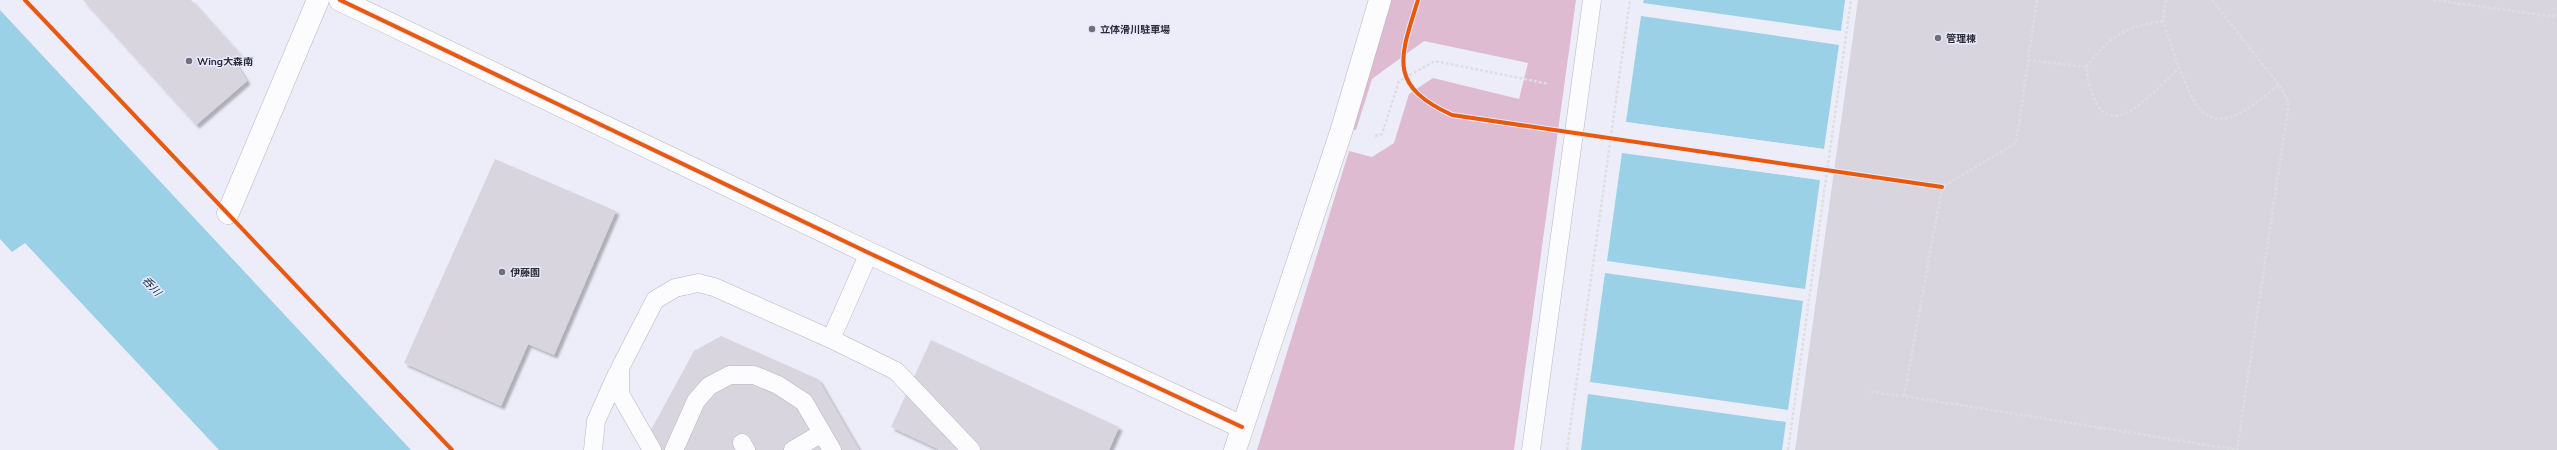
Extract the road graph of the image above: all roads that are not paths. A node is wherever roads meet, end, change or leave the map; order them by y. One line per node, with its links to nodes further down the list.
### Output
1 (318, 0): 5 (street)
2 (340, 0): 6 (street)
3 (1380, 0): 9 (street)
4 (1592, 0): 18 (lane)
5 (228, 213)
6 (869, 253): 7 (lane); 9 (street)
7 (831, 338): 8 (lane); 16 (lane)
8 (620, 368): 11 (lane); 12 (lane)
9 (1242, 427): 17 (street)
10 (822, 433): 13 (lane); 14 (lane); 15 (lane)
11 (593, 450)
12 (652, 450)
13 (674, 450)
14 (794, 450)
15 (832, 450)
16 (971, 450)
17 (1235, 450)
18 (1531, 450)

